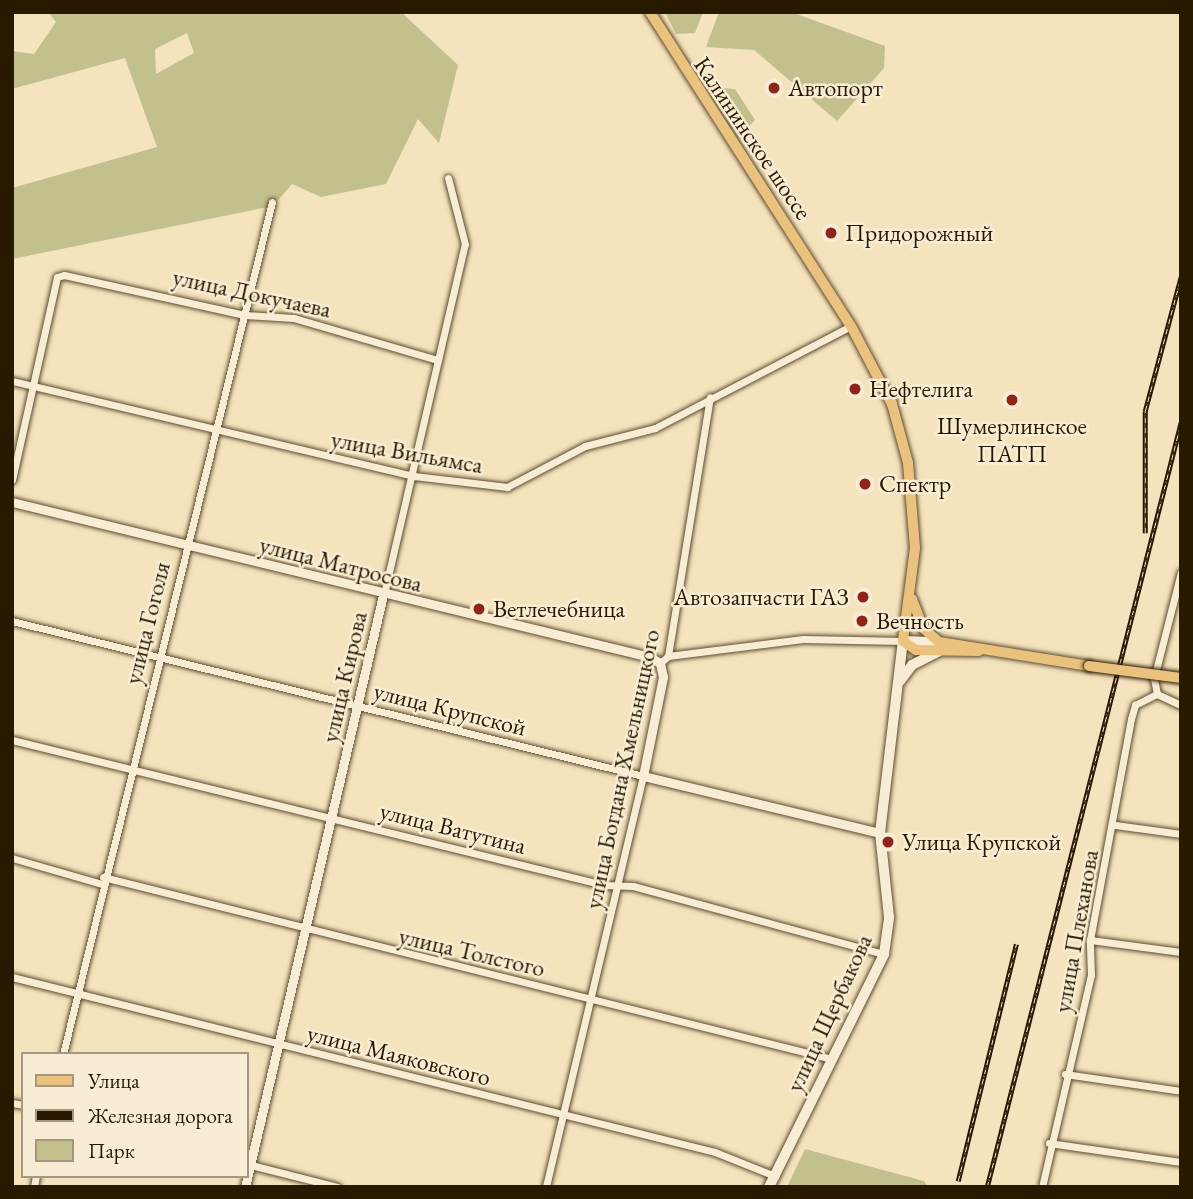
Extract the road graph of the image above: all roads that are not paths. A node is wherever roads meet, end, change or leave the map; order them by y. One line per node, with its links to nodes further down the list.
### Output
1 (649, 12): 5 (main road, Калининское шоссе)
2 (448, 178): 6 (street, улица Кирова)
3 (272, 202): 4 (street, улица Гоголя)
4 (245, 315): 6 (street, улица Докучаева); 8 (street, улица Докучаева); 10 (street, улица Гоголя)
5 (851, 326): 9 (street, улица Вильямса); 16 (main road, Калининское шоссе)
6 (438, 360): 11 (street, улица Кирова)
7 (12, 381): 8 (street, улица Вильямса)
8 (35, 387): 10 (street, улица Вильямса); 12 (street)
9 (710, 397): 11 (street, улица Вильямса); 21 (street, улица Богдана Хмельницкого)
10 (215, 433): 11 (street, улица Вильямса); 14 (street, улица Гоголя)
11 (414, 477): 17 (street, улица Кирова)
12 (12, 480)
13 (12, 502): 14 (street, улица Матросова)
14 (186, 546): 17 (street, улица Матросова); 22 (street, улица Гоголя)
15 (1181, 572): 26 (street)
16 (912, 589): 19 (main road, Калининское шоссе); 20 (main road)
17 (383, 596): 23 (street, улица Матросова); 28 (street, улица Кирова)
18 (12, 621): 22 (street, улица Крупской)
19 (903, 641): 20 (main road); 21 (street); 25 (main road, улица Щербакова)
20 (940, 646): 24 (main road, bridge); 25 (main road)
21 (668, 656): 23 (street, улица Богдана Хмельницкого)
22 (158, 657): 28 (street, улица Крупской); 30 (street, улица Гоголя)
23 (660, 663): 31 (street, улица Богдана Хмельницкого)
24 (1181, 678)
25 (895, 692): 34 (main road, улица Щербакова)
26 (1157, 694): 27 (street); 33 (street, улица Плеханова)
27 (1181, 705)
28 (356, 706): 31 (street, улица Крупской); 32 (street, улица Кирова)
29 (12, 740): 30 (street, улица Ватутина)
30 (131, 767): 32 (street, улица Ватутина); 37 (street, улица Гоголя)
31 (643, 775): 34 (street, улица Крупской); 38 (street, улица Богдана Хмельницкого)
32 (331, 818): 38 (street, улица Ватутина); 39 (street, улица Кирова)
33 (1115, 825): 35 (street); 40 (street, улица Плеханова)
34 (880, 833): 42 (main road, улица Щербакова)
35 (1181, 834)
36 (12, 858): 37 (street, улица Толстого)
37 (103, 880): 39 (street, улица Толстого); 44 (street, улица Гоголя)
38 (618, 886): 42 (street, улица Ватутина); 45 (street, улица Богдана Хмельницкого)
39 (306, 929): 45 (street, улица Толстого); 46 (street, улица Кирова)
40 (1090, 940): 41 (street); 49 (street, улица Плеханова)
41 (1181, 952)
42 (884, 954): 48 (main road, улица Щербакова)
43 (12, 977): 44 (street, улица Маяковского)
44 (76, 992): 46 (street, улица Маяковского); 47 (street, улица Гоголя)
45 (590, 1000): 48 (street, улица Толстого); 51 (street, улица Богдана Хмельницкого)
46 (278, 1046): 51 (street, улица Маяковского); 54 (street, улица Кирова)
47 (63, 1052)
48 (832, 1059): 55 (main road, улица Щербакова)
49 (1065, 1074): 50 (street); 52 (street, улица Плеханова)
50 (1181, 1091)
51 (565, 1115): 55 (street, улица Маяковского); 57 (street, улица Богдана Хмельницкого)
52 (1049, 1143): 53 (street); 59 (street, улица Плеханова)
53 (1181, 1162)
54 (248, 1165): 56 (street)
55 (775, 1176): 58 (main road, улица Щербакова)
56 (337, 1187)
57 (546, 1187)
58 (769, 1187)
59 (1042, 1187)

